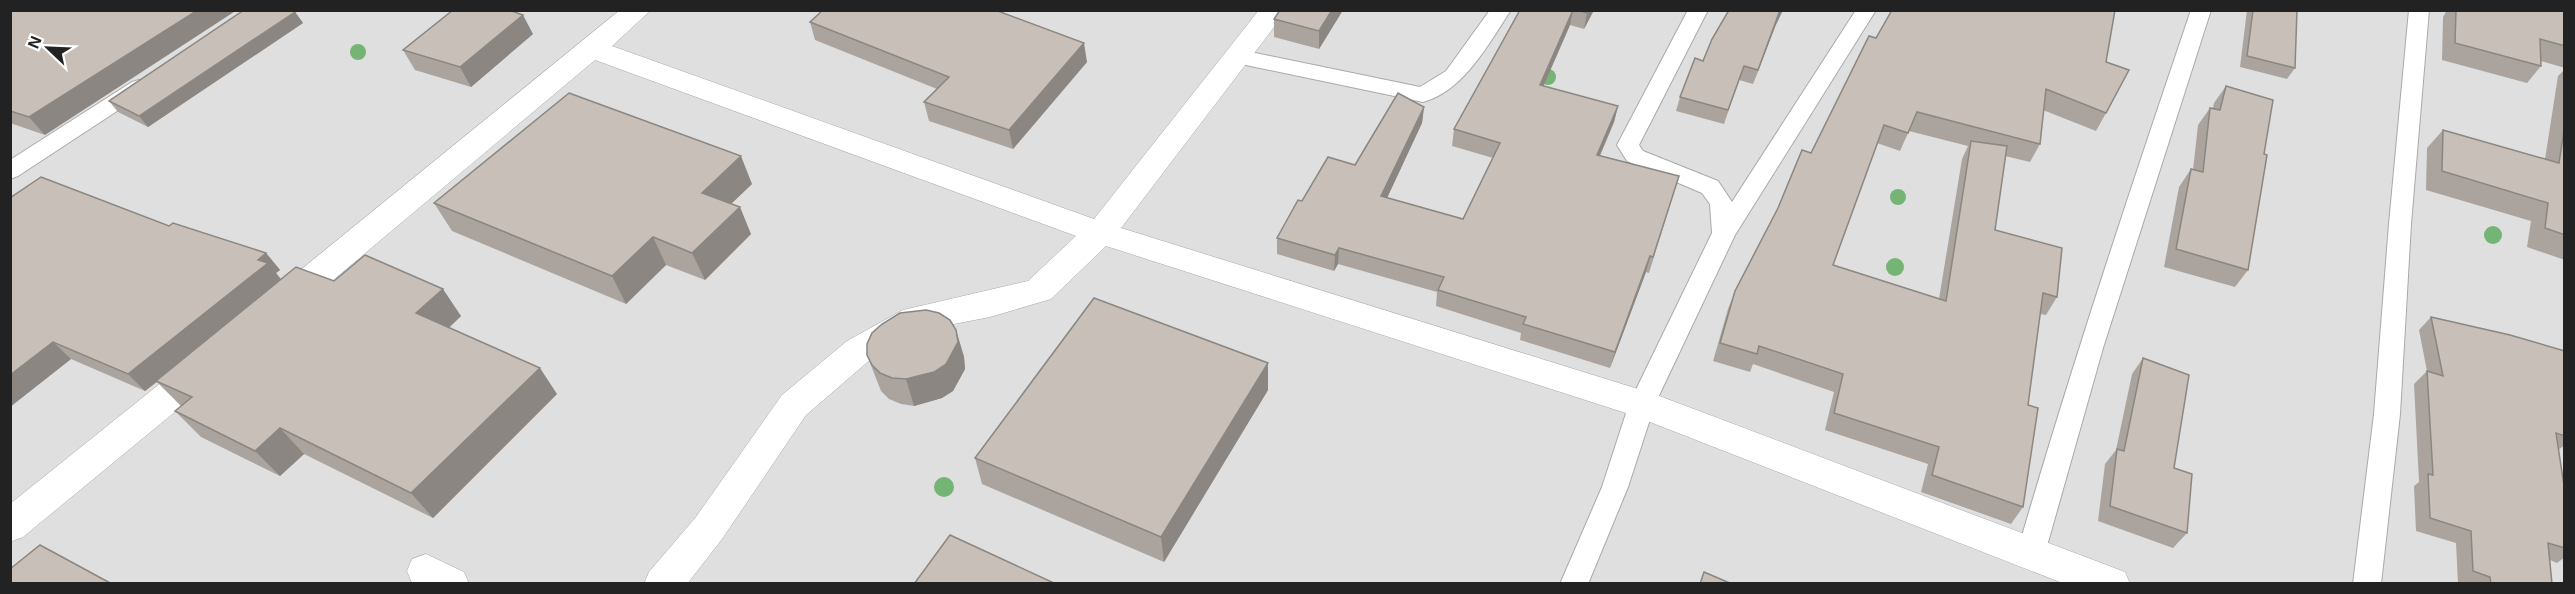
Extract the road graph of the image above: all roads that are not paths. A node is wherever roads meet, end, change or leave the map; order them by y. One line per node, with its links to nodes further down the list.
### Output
1 (638, 10): 8 (street)
2 (1274, 10): 9 (street)
3 (1501, 10): 9 (lane)
4 (1698, 10): 13 (lane)
5 (1866, 10): 13 (lane)
6 (2201, 10): 18 (lane)
7 (2418, 10): 22 (lane)
8 (592, 49): 12 (street); 14 (street)
9 (1236, 56): 12 (street)
10 (159, 74): 11 (lane)
11 (10, 171)
12 (1100, 233): 16 (street); 19 (street)
13 (1724, 233): 16 (lane)
14 (260, 322)
15 (223, 352): 17 (street)
16 (1642, 404): 18 (street); 20 (lane)
17 (10, 526)
18 (2031, 553): 21 (street)
19 (663, 584)
20 (1574, 584)
21 (2111, 584)
22 (2367, 584)

